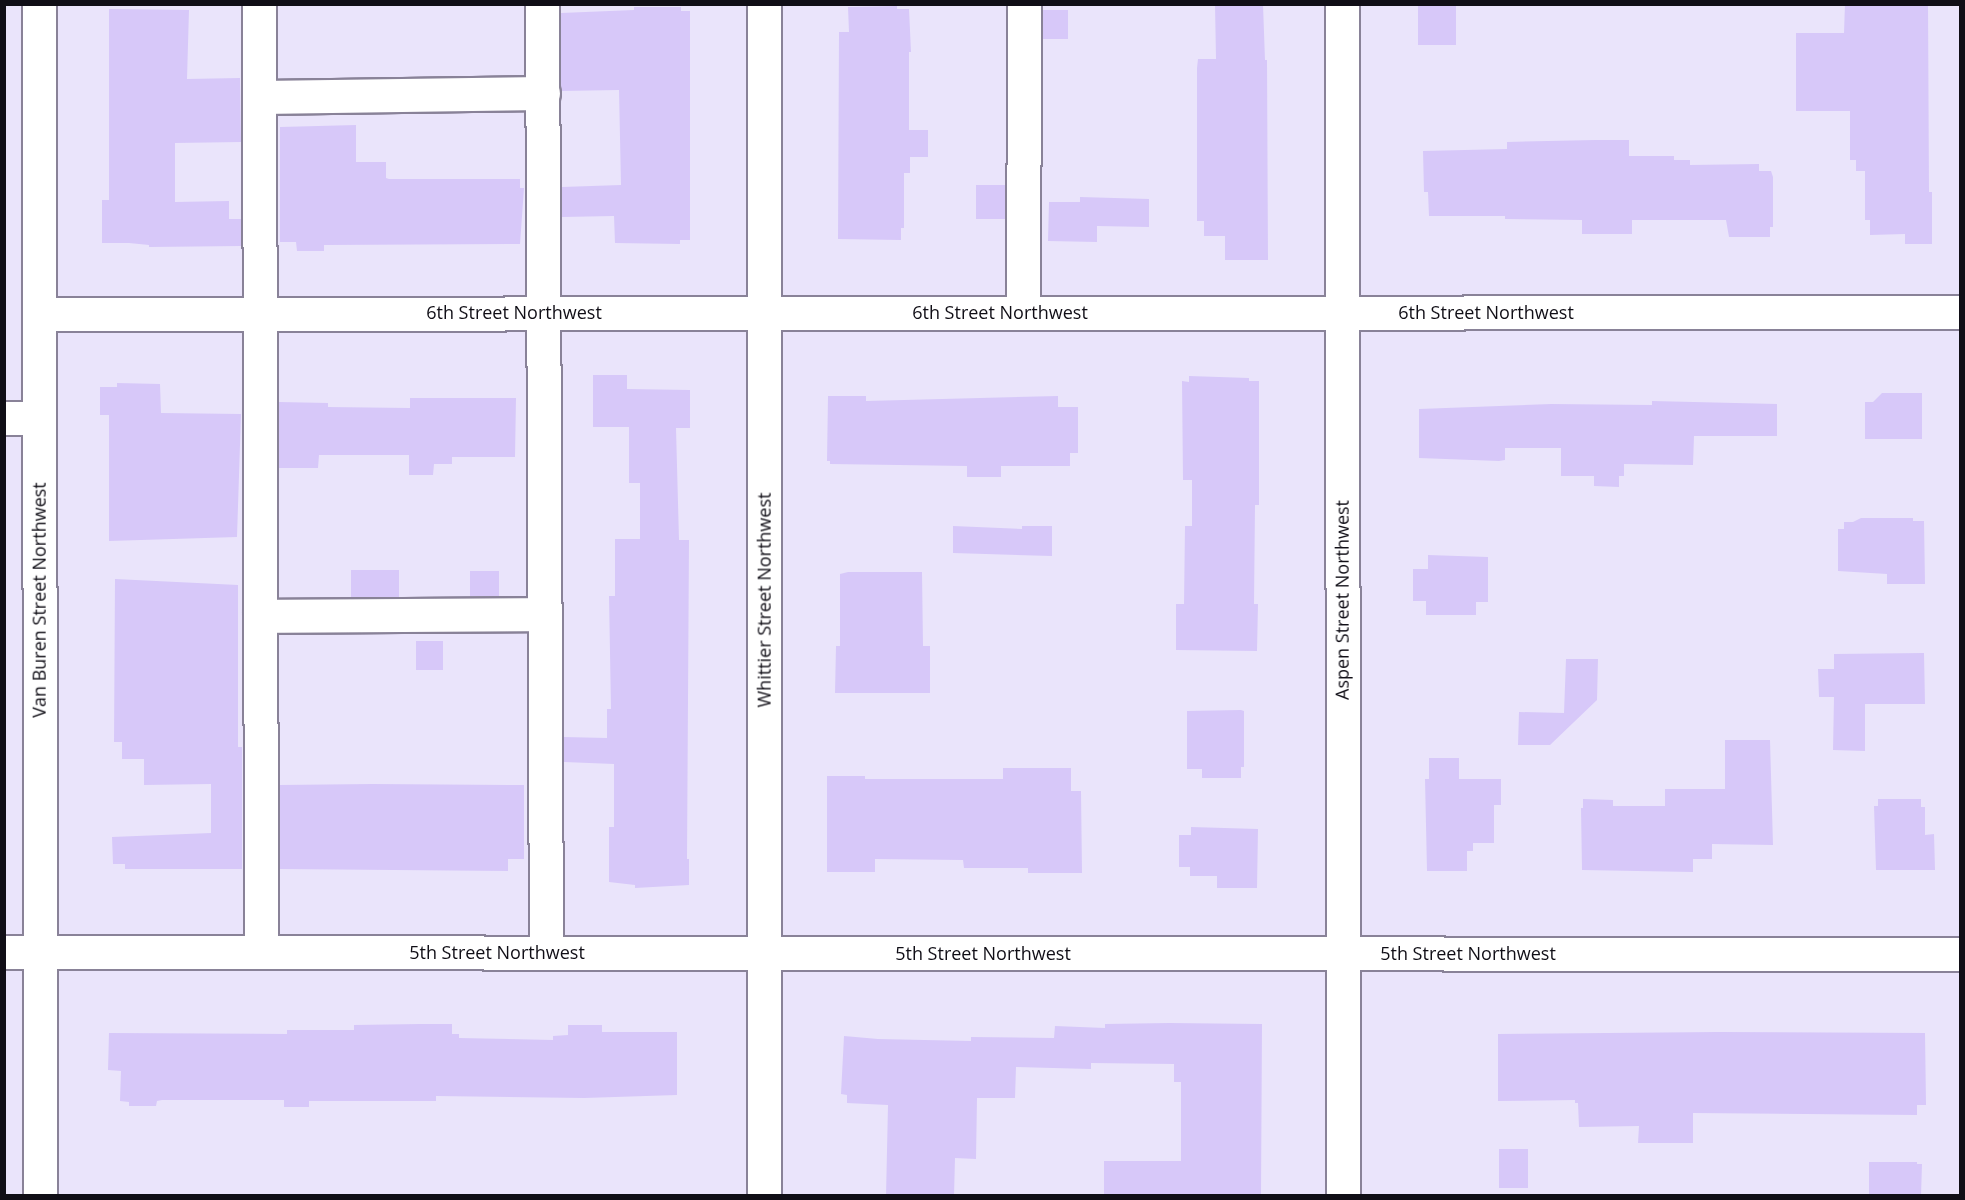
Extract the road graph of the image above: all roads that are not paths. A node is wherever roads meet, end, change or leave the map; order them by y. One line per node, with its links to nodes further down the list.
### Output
1 (39, 4): 15 (street, Van Buren Street Northwest)
2 (259, 4): 8 (street)
3 (542, 4): 7 (street)
4 (764, 4): 11 (street, Whittier Street Northwest)
5 (1024, 4): 12 (street)
6 (1342, 4): 13 (street, Aspen Street Northwest)
7 (543, 93): 8 (street); 10 (street)
8 (260, 97): 9 (street)
9 (260, 312): 10 (street, 6th Street Northwest); 15 (street, 6th Street Northwest); 19 (street)
10 (544, 312): 11 (street, 6th Street Northwest); 18 (street)
11 (765, 312): 12 (street, 6th Street Northwest); 24 (street, Whittier Street Northwest)
12 (1023, 312): 13 (street, 6th Street Northwest)
13 (1342, 312): 14 (street, 6th Street Northwest); 25 (street, Aspen Street Northwest)
14 (1960, 312)
15 (39, 314): 17 (street, Van Buren Street Northwest)
16 (4, 418): 17 (street)
17 (39, 418): 21 (street, Van Buren Street Northwest)
18 (545, 614): 19 (street); 23 (street)
19 (260, 616): 22 (street)
20 (4, 952): 21 (street, 5th Street Northwest)
21 (39, 952): 22 (street, 5th Street Northwest); 27 (street, Van Buren Street Northwest)
22 (261, 952): 23 (street, 5th Street Northwest)
23 (546, 952): 24 (street, 5th Street Northwest)
24 (764, 953): 25 (street, 5th Street Northwest); 28 (street, Whittier Street Northwest)
25 (1341, 953): 26 (street, 5th Street Northwest); 29 (street, Aspen Street Northwest)
26 (1960, 954)
27 (40, 1196)
28 (764, 1196)
29 (1343, 1196)

